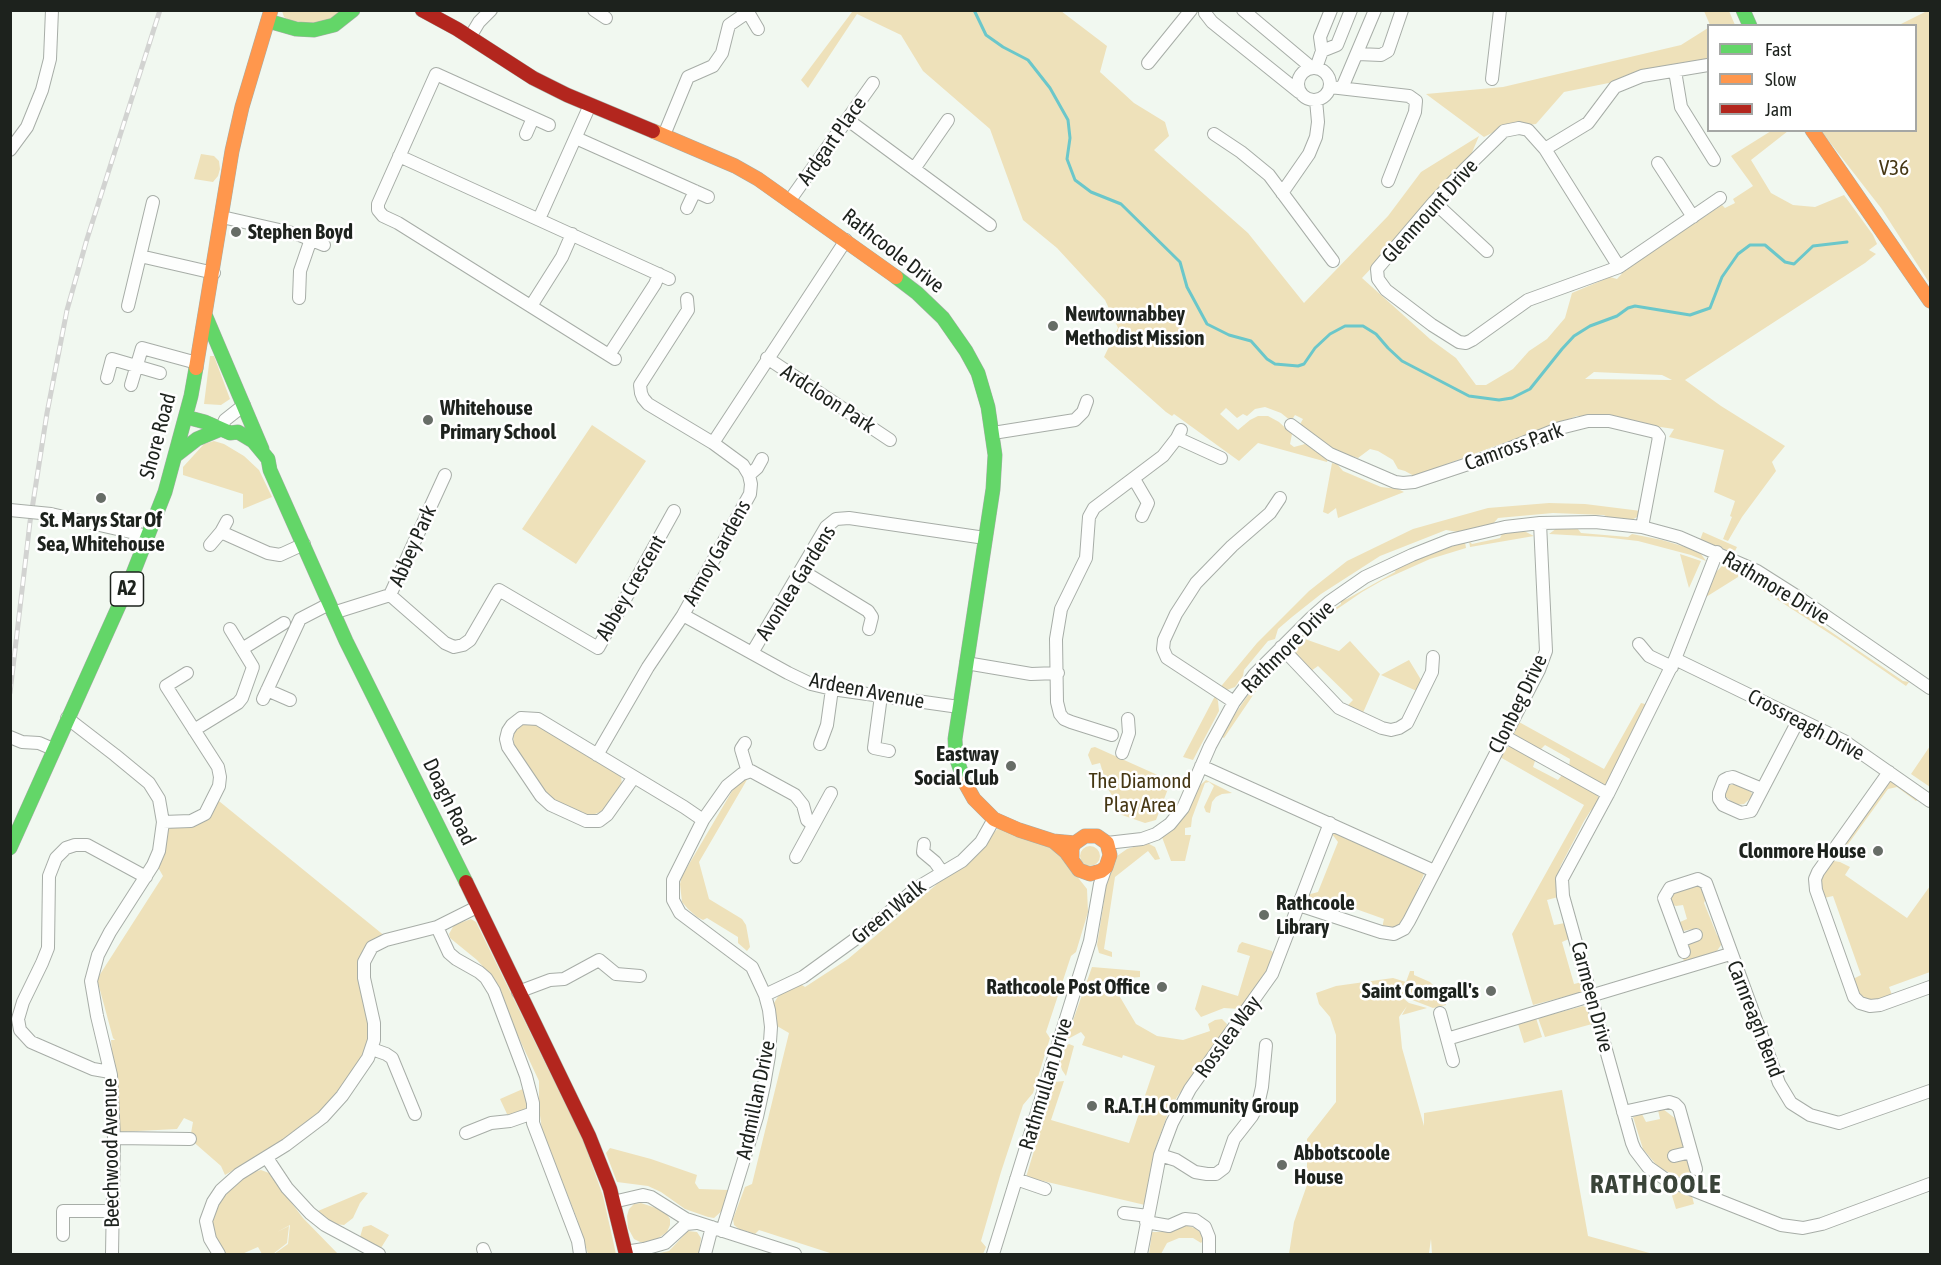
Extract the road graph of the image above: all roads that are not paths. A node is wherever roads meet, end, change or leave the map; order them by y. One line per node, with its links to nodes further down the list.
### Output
1 (52, 10): 41 (street)
2 (353, 10): 14 (main road)
3 (422, 10): 18 (main road, Rathcoole Drive)
4 (491, 10): 18 (street)
5 (594, 10): 15 (street)
6 (1242, 10): 23 (street)
7 (1331, 10): 19 (street)
8 (1351, 10): 19 (street)
9 (1375, 10): 20 (street)
10 (1402, 10): 20 (street)
11 (1500, 10): 25 (street)
12 (1743, 10): 16 (main road)
13 (1201, 11): 21 (street); 28 (street)
14 (269, 16): 55 (main road, Shore Road / A2)
15 (606, 18)
16 (1749, 24)
17 (758, 29): 38 (street)
18 (470, 37): 30 (main road, Rathcoole Drive)
19 (1322, 51): 23 (street)
20 (1358, 54): 27 (street)
21 (1148, 63)
22 (1707, 65): 24 (street)
23 (1314, 68): 27 (street); 28 (street)
24 (1674, 71): 40 (street); 43 (street)
25 (1492, 79)
26 (873, 83): 32 (street, Ardgart Place)
27 (1336, 87): 29 (street); 46 (street)
28 (1299, 92): 29 (street)
29 (1316, 100): 48 (street)
30 (590, 105): 38 (main road, Rathcoole Drive); 39 (street)
31 (534, 118): 34 (street); 36 (street); 42 (street)
32 (848, 120): 45 (street); 51 (street, Ardgart Place)
33 (948, 120): 45 (street)
34 (549, 124)
35 (1813, 132): 70 (main road)
36 (526, 134)
37 (1214, 134): 48 (street)
38 (664, 135): 51 (main road, Rathcoole Drive)
39 (576, 138): 47 (street); 57 (street)
40 (1545, 149): 53 (street, Glenmount Drive); 66 (street, Glenmount Drive)
41 (10, 150)
42 (399, 156): 57 (street); 72 (street)
43 (1714, 160)
44 (1658, 163): 56 (street)
45 (914, 169): 58 (street)
46 (1388, 181)
47 (695, 191): 49 (street); 54 (street)
48 (1282, 193): 65 (street)
49 (708, 196)
50 (1720, 198): 56 (street, Glenmount Drive)
51 (790, 200): 61 (main road, Rathcoole Drive)
52 (153, 202): 64 (street)
53 (1434, 202): 63 (street); 66 (street, Glenmount Drive)
54 (687, 208)
55 (222, 216): 60 (street); 67 (main road, Shore Road / A2)
56 (1693, 217): 66 (street, Glenmount Drive)
57 (539, 219): 59 (street)
58 (990, 225)
59 (572, 234): 72 (street); 72 (street)
60 (311, 239): 62 (street); 68 (street)
61 (846, 240): 74 (street); 85 (main road, Rathcoole Drive)
62 (324, 245)
63 (1486, 251)
64 (140, 256): 67 (street); 71 (street)
65 (1333, 261)
66 (1619, 267)
67 (214, 273): 73 (main road, Shore Road / A2)
68 (296, 292)
69 (687, 299): 87 (street, Armoy Gardens)
70 (1930, 301)
71 (128, 306)
72 (531, 306)
73 (206, 317): 75 (main road, Shore Road / A2); 81 (main road, Doagh Road)
74 (767, 358): 86 (street, Ardcloon Park); 87 (street)
75 (197, 363): 76 (street); 82 (main road, Shore Road / A2)
76 (137, 366): 77 (street); 78 (street); 79 (street)
77 (160, 373)
78 (107, 378)
79 (131, 385)
80 (1087, 401): 85 (street)
81 (244, 405): 84 (street); 88 (main road, Doagh Road)
82 (186, 417): 84 (main road); 89 (main road, Shore Road / A2)
83 (1291, 425): 101 (street, Camross Park)
84 (226, 431): 88 (main road); 89 (main road); 92 (main road)
85 (993, 433): 103 (main road, Rathcoole Drive)
86 (890, 440)
87 (713, 443): 94 (street, Armoy Gardens)
88 (262, 450): 92 (main road, Doagh Road)
89 (175, 456): 102 (main road, Shore Road / A2)
90 (1221, 458): 95 (street)
91 (762, 459): 94 (street)
92 (270, 470): 104 (main road, Doagh Road)
93 (445, 475): 108 (street, Abbey Park)
94 (749, 475): 110 (street, Armoy Gardens)
95 (1134, 479): 99 (street); 122 (street)
96 (1280, 498): 127 (street)
97 (10, 510): 102 (street, bridge)
98 (674, 511): 108 (street, Abbey Crescent)
99 (1142, 516)
100 (1540, 523): 101 (street, Rathmore Drive); 115 (street, Rathmore Drive); 134 (street, Clonbeg Drive)
101 (1642, 527): 106 (street, Rathmore Drive)
102 (148, 536): 129 (main road, Shore Road / A2)
103 (985, 538): 107 (street, Avonlea Gardens); 119 (main road, Rathcoole Drive)
104 (304, 544): 105 (street); 109 (main road, Doagh Road)
105 (210, 545)
106 (1717, 552): 120 (street, Carmeen Drive); 123 (street, Rathmore Drive)
107 (801, 570): 113 (street); 117 (street, Avonlea Gardens)
108 (390, 595): 109 (street, Abbey Park)
109 (331, 608): 126 (street, Abbey Park); 169 (main road, Doagh Road)
110 (683, 615): 117 (street, Ardeen Avenue); 141 (street, Armoy Gardens)
111 (284, 623): 116 (street)
112 (230, 629): 116 (street)
113 (868, 629)
114 (1638, 644): 120 (street, Crossreagh Drive)
115 (1281, 647): 118 (street); 127 (street, Rathmore Drive)
116 (242, 649): 132 (street)
117 (752, 653): 124 (street, Ardeen Avenue)
118 (1433, 657)
119 (966, 663): 122 (street); 128 (main road, Rathcoole Drive)
120 (1673, 663): 131 (street, Crossreagh Drive); 148 (street, Carmeen Drive)
121 (187, 673): 132 (street)
122 (1058, 673): 133 (street)
123 (1930, 688)
124 (832, 689): 125 (street, Ardeen Avenue); 137 (street)
125 (881, 696): 128 (street, Ardeen Avenue); 139 (street)
126 (290, 700)
127 (1234, 702): 142 (street, Rathmore Drive)
128 (958, 707): 150 (main road, Rathcoole Drive)
129 (67, 718): 138 (main road, Shore Road / A2); 152 (street, Beechwood Avenue)
130 (1128, 719): 140 (street)
131 (1799, 719): 144 (street, Crossreagh Drive); 146 (street)
132 (194, 730): 152 (street)
133 (1112, 735)
134 (1504, 736): 148 (street); 164 (street, Clonbeg Drive)
135 (10, 737): 138 (street)
136 (745, 743): 143 (street)
137 (820, 744)
138 (53, 749): 159 (main road, Shore Road / A2)
139 (889, 751)
140 (1122, 753)
141 (597, 754): 145 (street); 145 (street)
142 (1201, 766): 153 (street); 156 (street, Rathmore Drive)
143 (748, 772): 151 (street); 154 (street)
144 (1889, 772): 149 (street, Crossreagh Drive); 175 (street)
145 (634, 777): 151 (street)
146 (1762, 789)
147 (831, 794): 154 (street)
148 (1608, 794): 178 (street, Carmeen Drive)
149 (1930, 801)
150 (994, 819): 155 (main road, Rathcoole Drive); 165 (street, Green Walk)
151 (703, 820): 177 (street, Ardmillan Drive)
152 (163, 822): 167 (street, Beechwood Avenue)
153 (1330, 824): 164 (street); 168 (street, Rosslea Way)
154 (813, 825): 161 (street)
155 (1053, 841): 157 (main road, Rathcoole Drive); 162 (main road, Rathcoole Drive)
156 (1134, 841): 158 (street, Rathmore Drive); 163 (street, Rathmore Drive)
157 (1075, 843): 158 (main road); 162 (main road)
158 (1107, 843): 163 (main road)
159 (10, 848)
160 (922, 851): 165 (street)
161 (796, 857)
162 (1072, 860): 166 (main road)
163 (1108, 864): 166 (main road); 170 (street, Rathmullan Drive)
164 (1434, 871): 168 (street, Clonbeg Drive)
165 (942, 872): 177 (street, Green Walk)
166 (1084, 873): 170 (street, Rathmullan Drive)
167 (146, 877): 184 (street, Beechwood Avenue); 184 (street)
168 (1299, 905): 193 (street, Rosslea Way)
169 (477, 907): 171 (street); 176 (main road, Doagh Road)
170 (1096, 914): 197 (street, Rathmullan Drive)
171 (437, 927): 182 (street); 187 (street)
172 (1696, 935): 173 (street, Carnreagh Bend)
173 (1730, 954): 178 (street); 185 (street, Carnreagh Bend)
174 (640, 976): 176 (street)
175 (1930, 987)
176 (518, 992): 200 (main road, Doagh Road)
177 (765, 995): 206 (street, Ardmillan Drive)
178 (1592, 997): 180 (street); 186 (street, Carmeen Drive)
179 (1440, 1013): 180 (street)
180 (1447, 1040): 183 (street)
181 (1266, 1046): 193 (street)
182 (372, 1049): 188 (street); 195 (street)
183 (1453, 1061)
184 (110, 1072): 190 (street, Beechwood Avenue)
185 (1930, 1090)
186 (1623, 1112): 192 (street); 198 (street, Carmeen Drive)
187 (533, 1113): 189 (street); 213 (street)
188 (415, 1114)
189 (466, 1133)
190 (114, 1138): 191 (street); 202 (street, Beechwood Avenue)
191 (190, 1139)
192 (1691, 1152): 194 (street); 196 (street)
193 (1160, 1155): 204 (street, Rosslea Way)
194 (1674, 1156)
195 (267, 1158): 211 (street); 212 (street)
196 (1696, 1169)
197 (1016, 1179): 199 (street); 216 (street, Rathmullan Drive)
198 (1930, 1184)
199 (1045, 1188)
200 (613, 1202): 201 (street); 209 (main road, Doagh Road)
201 (672, 1210): 205 (street); 208 (street)
202 (112, 1211): 207 (street); 210 (street, Beechwood Avenue)
203 (1125, 1213): 204 (street)
204 (1147, 1219): 217 (street, Rosslea Way); 218 (street)
205 (696, 1223): 206 (street); 208 (street)
206 (717, 1229): 214 (street, Ardmillan Drive); 215 (street)
207 (63, 1235)
208 (672, 1237): 209 (street)
209 (625, 1253)
210 (112, 1254)
211 (219, 1254)
212 (379, 1254)
213 (580, 1254)
214 (705, 1254)
215 (795, 1254)
216 (993, 1254)
217 (1141, 1254)
218 (1209, 1254)

